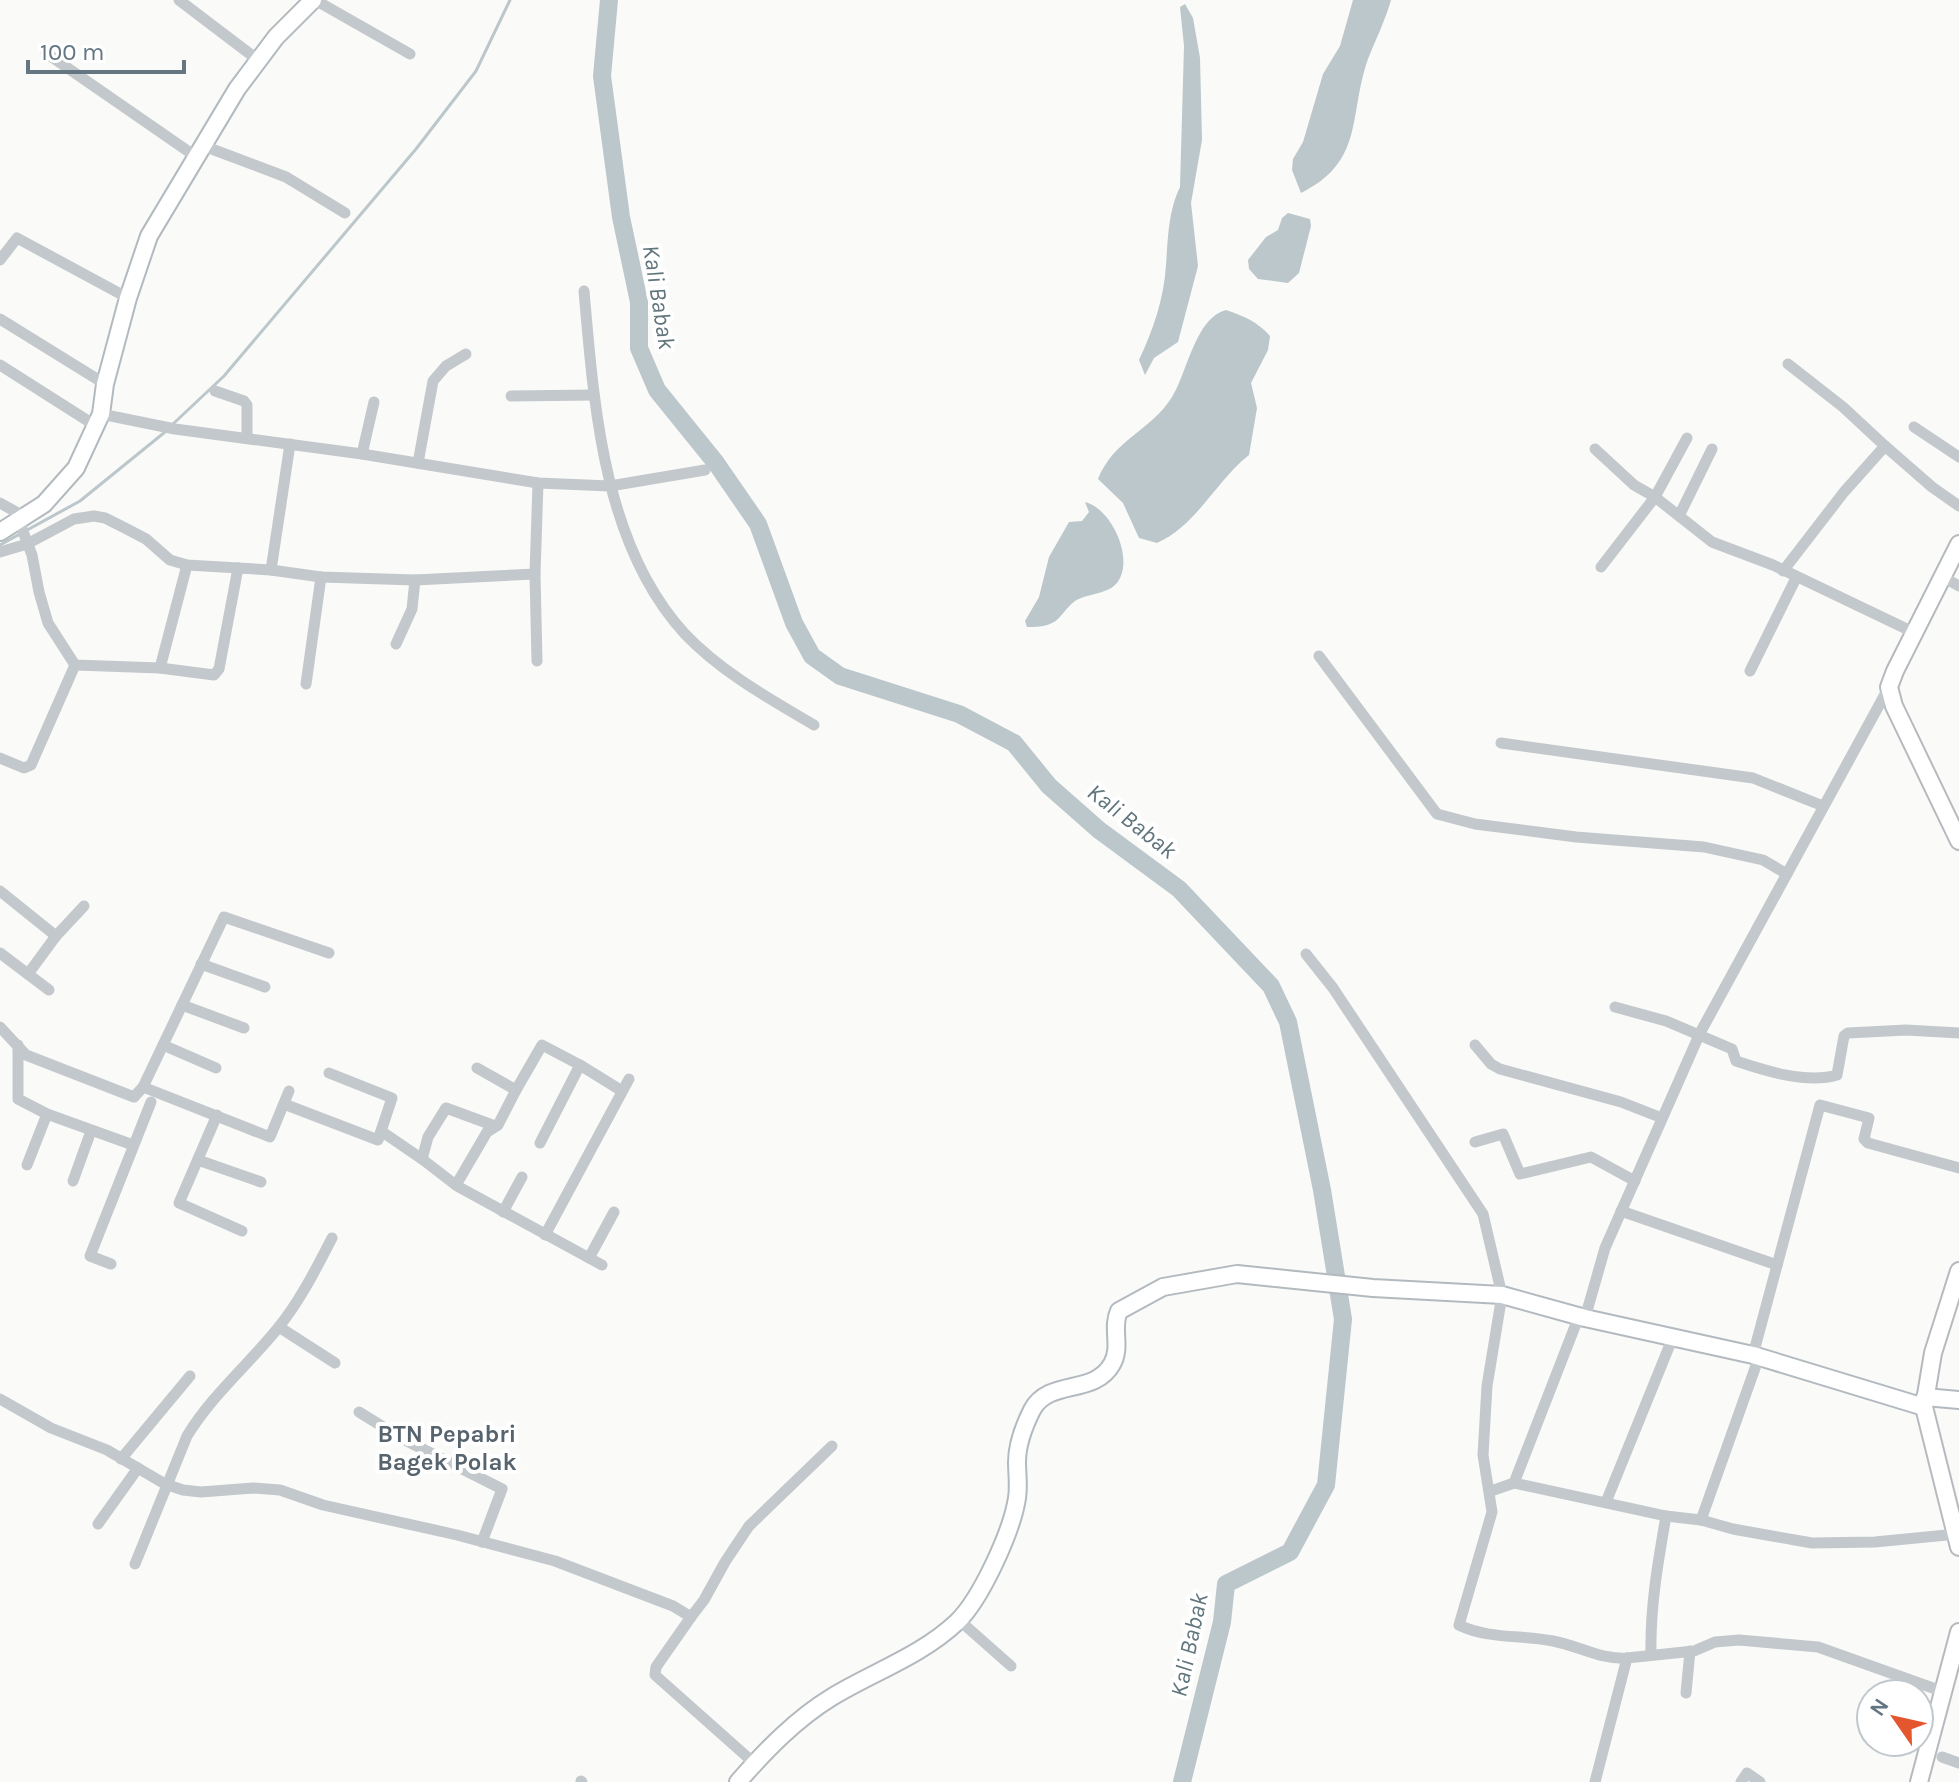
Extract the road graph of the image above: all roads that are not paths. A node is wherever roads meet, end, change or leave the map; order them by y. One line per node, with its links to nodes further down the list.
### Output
1 (179, 0): 5 (street)
2 (314, 0): 4 (street); 5 (street)
3 (46, 53): 6 (street)
4 (410, 54)
5 (258, 60): 6 (street)
6 (198, 150): 7 (street); 10 (street)
7 (345, 213)
8 (0, 260): 10 (street)
9 (584, 291): 17 (street)
10 (128, 298): 15 (street)
11 (0, 319): 15 (street)
12 (466, 354): 30 (street)
13 (1788, 364): 25 (street)
14 (0, 365): 20 (street)
15 (105, 384): 20 (street)
16 (215, 391): 22 (street)
17 (594, 395): 18 (street); 33 (street)
18 (511, 396)
19 (374, 402): 28 (street)
20 (98, 420): 22 (street); 38 (street)
21 (1914, 427): 29 (street)
22 (247, 438): 24 (street)
23 (1687, 438): 34 (street)
24 (290, 444): 28 (street); 45 (street)
25 (1885, 446): 36 (street); 46 (street)
26 (1595, 449): 34 (street)
27 (1712, 449): 37 (street)
28 (362, 454): 30 (street)
29 (1959, 457)
30 (418, 463): 32 (street)
31 (705, 470): 33 (street)
32 (538, 483): 33 (street); 47 (street)
33 (610, 486): 62 (street)
34 (1655, 497): 37 (street); 43 (street)
35 (0, 503): 38 (street)
36 (1959, 506)
37 (1679, 516): 46 (street)
38 (24, 530): 39 (street); 41 (street); 42 (street); 57 (street)
39 (0, 532)
40 (1959, 544): 49 (street)
41 (0, 552)
42 (187, 565): 44 (street); 58 (street)
43 (1601, 567)
44 (238, 568): 45 (street); 58 (street)
45 (271, 570): 48 (street)
46 (1783, 571): 50 (street)
47 (535, 574): 51 (street); 56 (street)
48 (321, 577): 51 (street); 60 (street)
49 (1943, 577): 52 (street); 53 (street)
50 (1796, 578): 53 (street); 59 (street)
51 (415, 580): 54 (street)
52 (1959, 586)
53 (1913, 632): 61 (street)
54 (396, 644)
55 (1319, 656): 67 (street)
56 (537, 661)
57 (75, 665): 58 (street); 64 (street)
58 (160, 668)
59 (1750, 671)
60 (306, 684)
61 (1889, 687): 65 (street); 66 (street)
62 (814, 725)
63 (1501, 743): 65 (street)
64 (0, 758)
65 (1823, 806): 67 (street)
66 (1959, 841)
67 (1787, 874): 82 (street)
68 (0, 891): 70 (street)
69 (84, 906): 70 (street)
70 (56, 936): 75 (street)
71 (0, 953): 75 (street)
72 (329, 953): 74 (street)
73 (1306, 954): 127 (street)
74 (201, 964): 76 (street); 78 (street)
75 (28, 974): 77 (street)
76 (265, 987)
77 (49, 990)
78 (182, 1005): 81 (street); 85 (street)
79 (1615, 1007): 82 (street)
80 (0, 1027): 84 (street)
81 (244, 1028)
82 (1700, 1033): 83 (street); 100 (street)
83 (1959, 1033)
84 (18, 1045): 92 (street); 98 (street)
85 (163, 1045): 88 (street); 92 (street)
86 (1475, 1045): 100 (street)
87 (580, 1065): 93 (street); 95 (street); 105 (street)
88 (216, 1068)
89 (477, 1068): 93 (street)
90 (329, 1073): 103 (street)
91 (629, 1079): 95 (street)
92 (143, 1087): 99 (street)
93 (516, 1090): 101 (street)
94 (289, 1091): 97 (street)
95 (622, 1091): 120 (street)
96 (151, 1102): 106 (street)
97 (284, 1104): 99 (street); 103 (street)
98 (47, 1114): 102 (street); 109 (street)
99 (217, 1115): 108 (street)
100 (1662, 1118): 113 (street)
101 (495, 1126): 107 (street); 115 (street)
102 (91, 1131): 106 (street); 112 (street)
103 (381, 1131): 107 (street)
104 (1475, 1142): 113 (street)
105 (540, 1143)
106 (133, 1145): 123 (street)
107 (422, 1159): 115 (street)
108 (198, 1160): 114 (street); 119 (street)
109 (27, 1165)
110 (1959, 1168): 125 (street)
111 (522, 1177): 117 (street)
112 (73, 1181)
113 (1635, 1181): 116 (street)
114 (261, 1182)
115 (456, 1185): 117 (street)
116 (1621, 1211): 125 (street); 128 (street)
117 (503, 1212): 120 (street)
118 (614, 1212): 122 (street)
119 (242, 1231)
120 (545, 1235): 122 (street)
121 (332, 1238): 129 (street)
122 (589, 1258): 124 (street)
123 (111, 1264)
124 (602, 1265)
125 (1777, 1265): 131 (street)
126 (1959, 1271): 136 (street)
127 (1502, 1295): 128 (street); 143 (street); 152 (street)
128 (1582, 1317): 130 (street); 141 (street)
129 (279, 1327): 132 (street); 142 (street)
130 (1673, 1337): 131 (street); 144 (street)
131 (1756, 1356): 136 (street); 146 (street)
132 (335, 1363)
133 (190, 1376): 139 (street)
134 (0, 1399): 139 (street)
135 (1959, 1400): 136 (street)
136 (1924, 1402): 148 (street)
137 (359, 1412): 149 (street)
138 (832, 1446): 151 (street)
139 (121, 1459): 140 (street)
140 (138, 1468): 142 (street); 147 (street)
141 (1514, 1483): 143 (street); 144 (street)
142 (165, 1484): 149 (street); 150 (street)
143 (1491, 1491): 156 (street)
144 (1606, 1502): 145 (street)
145 (1666, 1516): 146 (street); 155 (street)
146 (1701, 1520): 148 (street)
147 (98, 1524)
148 (1958, 1540)
149 (482, 1542): 151 (street)
150 (135, 1564)
151 (691, 1617): 161 (street)
152 (959, 1620): 157 (street); 161 (street)
153 (1959, 1632): 158 (street)
154 (1690, 1651): 155 (street); 158 (street); 159 (street)
155 (1651, 1654): 156 (street)
156 (1627, 1658): 164 (street)
157 (1011, 1666)
158 (1950, 1682): 167 (street)
159 (1686, 1693)
160 (1942, 1757): 162 (street)
161 (754, 1763): 163 (street)
162 (1959, 1763)
163 (738, 1782)
164 (1595, 1782)
165 (1741, 1782): 166 (street)
166 (1760, 1782)
167 (1919, 1782)

